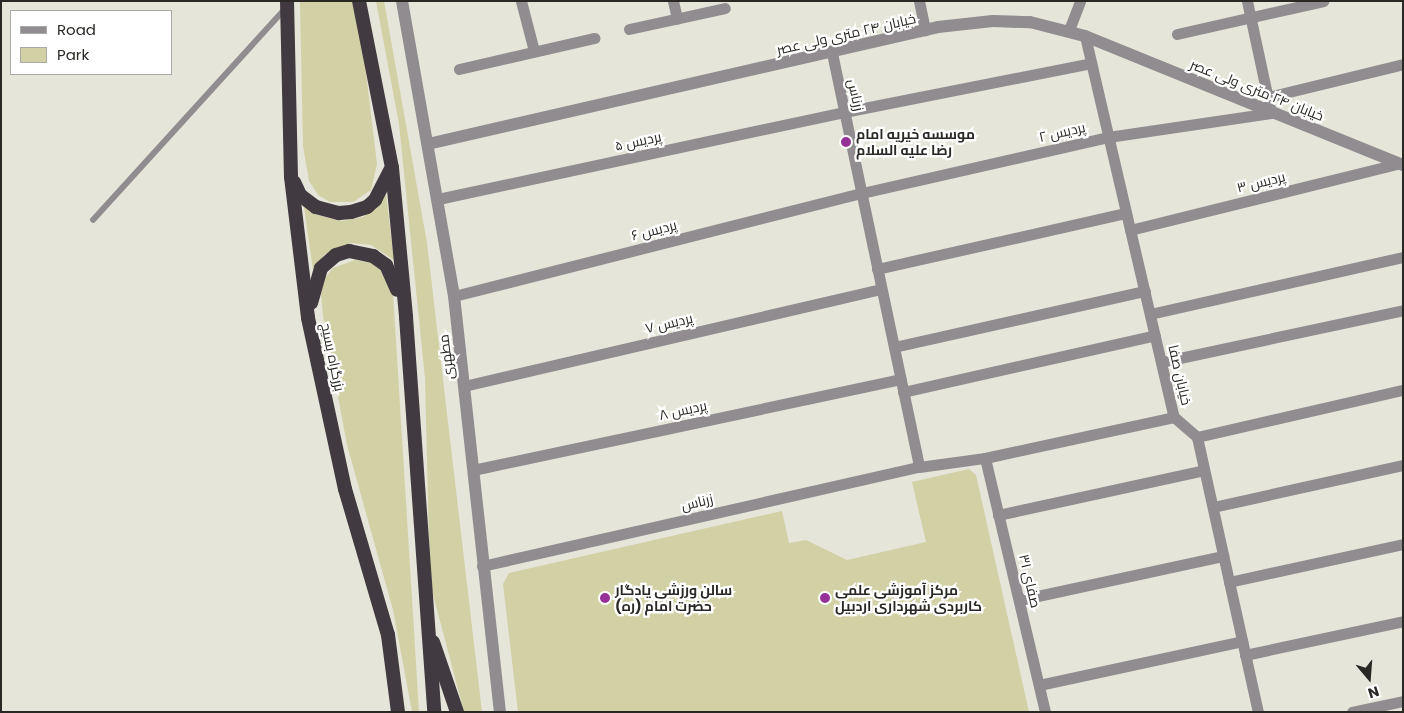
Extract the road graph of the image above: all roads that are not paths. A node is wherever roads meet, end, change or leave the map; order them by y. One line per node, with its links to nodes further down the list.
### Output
1 (359, 1): 30 (highway)
2 (402, 1): 28 (street, مطهری)
3 (521, 1): 19 (street)
4 (673, 1): 12 (street)
5 (918, 1): 14 (street)
6 (1080, 1): 15 (street)
7 (1247, 1): 11 (street)
8 (1323, 1): 11 (street)
9 (287, 4): 31 (highway, بزرگراه بسیج); 35 (lane)
10 (725, 8): 12 (street)
11 (1250, 18): 16 (street); 24 (street)
12 (677, 19): 13 (street)
13 (629, 29)
14 (926, 30): 15 (street, خیابان ۲۴ متری ولی عصر); 20 (street, خیابان ۲۴ متری ولی عصر)
15 (1069, 30): 17 (street, خیابان ۲۴ متری ولی عصر)
16 (1177, 34)
17 (1085, 36): 21 (street, خیابان صفا); 26 (street, خیابان ۲۴ متری ولی عصر)
18 (594, 38): 19 (street)
19 (534, 51): 23 (street)
20 (832, 53): 25 (street, زرناس); 28 (street, خیابان ۲۴ متری ولی عصر)
21 (1091, 63): 25 (street, پردیس ۵); 27 (street, خیابان صفا)
22 (1403, 64): 24 (street)
23 (459, 69)
24 (1268, 97): 26 (street)
25 (844, 112): 32 (street, زرناس); 33 (street, پردیس ۵)
26 (1271, 113): 27 (street, پردیس ۲); 29 (street, خیابان ۲۴ متری ولی عصر)
27 (1108, 137): 32 (street, پردیس ۲); 34 (street, خیابان صفا)
28 (428, 144): 33 (street, مطهری)
29 (1401, 164): 36 (street, پردیس ۳)
30 (392, 168): 31 (highway); 44 (highway)
31 (291, 177): 45 (highway, بزرگراه بسیج)
32 (862, 193): 38 (street, زرناس); 41 (street, پردیس ۶)
33 (438, 199): 41 (street, مطهری)
34 (1126, 213): 36 (street, خیابان صفا); 38 (street)
35 (93, 220)
36 (1130, 230): 40 (street, خیابان صفا)
37 (1403, 257): 43 (street)
38 (877, 269): 39 (street, زرناس)
39 (881, 289): 47 (street, زرناس); 50 (street, پردیس ۷)
40 (1144, 291): 43 (street, خیابان صفا); 47 (street)
41 (454, 296): 50 (street, مطهری)
42 (1403, 310): 48 (street)
43 (1150, 314): 46 (street, خیابان صفا)
44 (406, 317): 45 (highway); 67 (highway)
45 (308, 318): 73 (highway, بزرگراه بسیج)
46 (1155, 335): 48 (street, خیابان صفا); 52 (street)
47 (894, 347): 49 (street, زرناس)
48 (1161, 362): 53 (street, خیابان صفا)
49 (900, 379): 52 (street, زرناس); 58 (street, پردیس ۸)
50 (464, 386): 58 (street, مطهری)
51 (1403, 390): 54 (street)
52 (903, 392): 57 (street, زرناس)
53 (1174, 417): 54 (street, خیابان صفا); 55 (street, زرناس)
54 (1197, 437): 59 (street)
55 (985, 458): 57 (street, زرناس); 61 (street, صفای ۳۱)
56 (1403, 465): 60 (street)
57 (919, 467): 64 (street, زرناس)
58 (473, 470): 64 (street, مطهری)
59 (1204, 470): 60 (street); 61 (street)
60 (1213, 507): 63 (street)
61 (998, 515): 66 (street, صفای ۳۱)
62 (1403, 544): 65 (street)
63 (1223, 556): 65 (street); 66 (street)
64 (482, 566): 76 (street, مطهری)
65 (1229, 582): 69 (street)
66 (1019, 600): 71 (street, صفای ۳۱)
67 (426, 621): 74 (highway); 75 (highway)
68 (1403, 621): 70 (street)
69 (1242, 642): 70 (street); 71 (street)
70 (1245, 655): 78 (street)
71 (1039, 685): 77 (street, صفای ۳۱)
72 (1403, 701): 79 (street)
73 (398, 712)
74 (434, 712)
75 (457, 712)
76 (500, 712)
77 (1045, 712)
78 (1258, 712)
79 (1352, 712)

